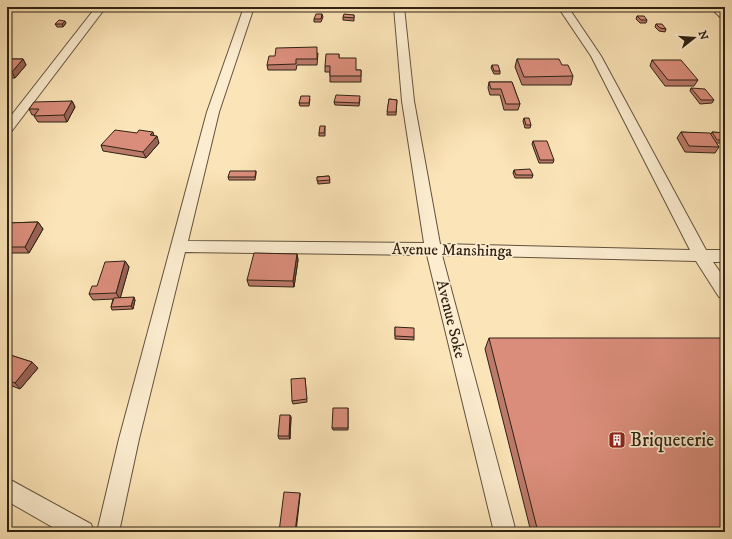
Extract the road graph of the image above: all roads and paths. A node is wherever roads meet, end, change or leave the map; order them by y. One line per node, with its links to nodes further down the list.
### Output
1 (100, 7): 7 (street)
2 (249, 7): 8 (street)
3 (399, 7): 9 (street, Avenue Soke)
4 (563, 7): 10 (street)
5 (715, 7): 6 (street)
6 (725, 17)
7 (7, 129)
8 (178, 246): 9 (street, Avenue Manshinga); 15 (street)
9 (433, 249): 10 (street, Avenue Manshinga); 16 (street, Avenue Soke)
10 (701, 256): 11 (street, Avenue Manshinga); 12 (street)
11 (725, 256)
12 (725, 292)
13 (7, 488): 14 (street)
14 (83, 532)
15 (108, 532)
16 (505, 532)

